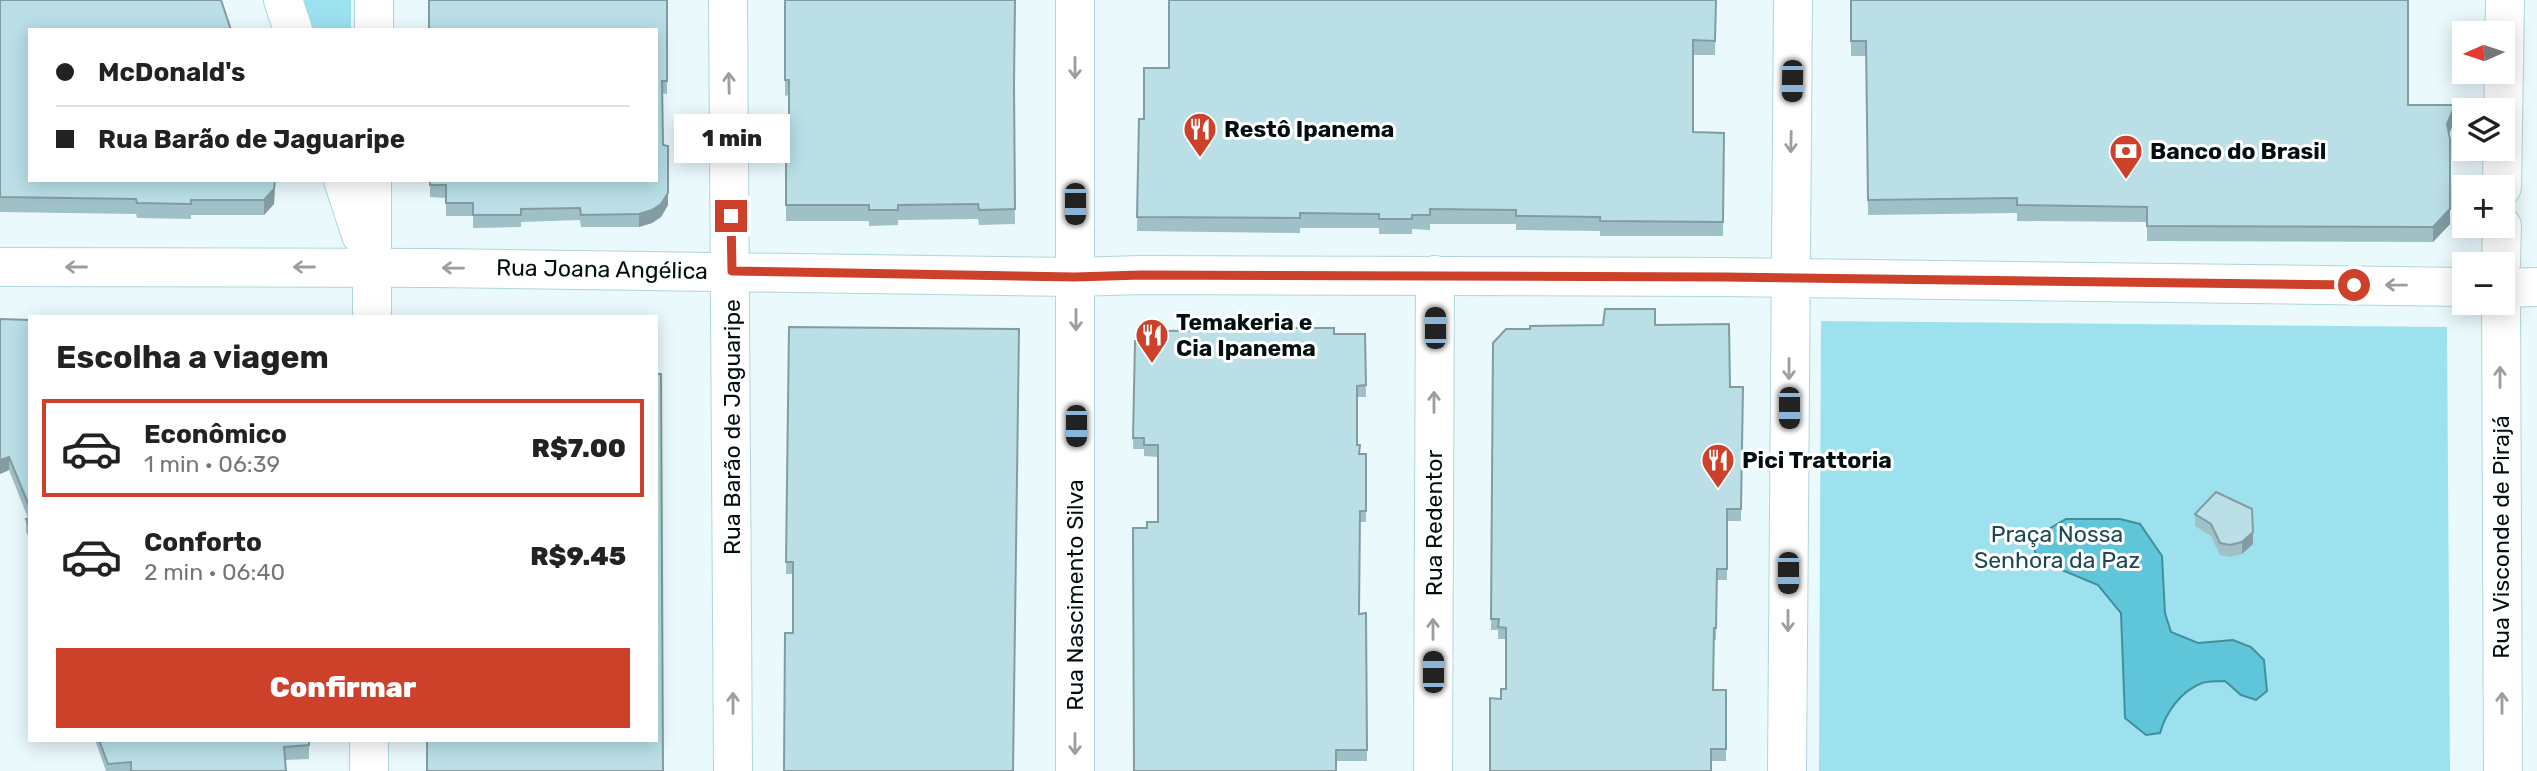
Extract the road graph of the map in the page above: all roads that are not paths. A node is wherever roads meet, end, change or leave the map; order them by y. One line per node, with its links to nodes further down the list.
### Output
1 (283, 0): 7 (street)
2 (374, 0): 8 (street)
3 (728, 0): 14 (street, Rua Barão de Jaguaripe, one-way to 3)
4 (1076, 0): 16 (street, Rua Nascimento Silva, one-way to 16)
5 (1793, 0): 17 (street, one-way to 17)
6 (2505, 0): 9 (street)
7 (292, 28)
8 (373, 28)
9 (2502, 175)
10 (344, 182): 13 (street)
11 (372, 182): 13 (street)
12 (0, 267): 13 (street, Rua Joana Angélica, one-way to 12)
13 (372, 267): 14 (street, Rua Joana Angélica, one-way to 13); 21 (street)
14 (732, 271): 16 (street, Rua Joana Angélica); 25 (street, Rua Barão de Jaguaripe, one-way to 14)
15 (1435, 275): 16 (street, Rua Joana Angélica); 17 (street, Rua Joana Angélica); 27 (street, Rua Redentor, one-way to 15)
16 (1075, 277): 26 (street, Rua Nascimento Silva, one-way to 26)
17 (1790, 278): 18 (street, Rua Joana Angélica, one-way to 17); 28 (street, one-way to 28)
18 (2452, 287)
19 (2537, 287): 20 (street)
20 (2515, 288)
21 (372, 315)
22 (2501, 315): 29 (street, Rua Visconde de Pirajá, one-way to 22)
23 (369, 742): 24 (street)
24 (369, 771)
25 (733, 771)
26 (1075, 771)
27 (1433, 771)
28 (1787, 771)
29 (2503, 771)

